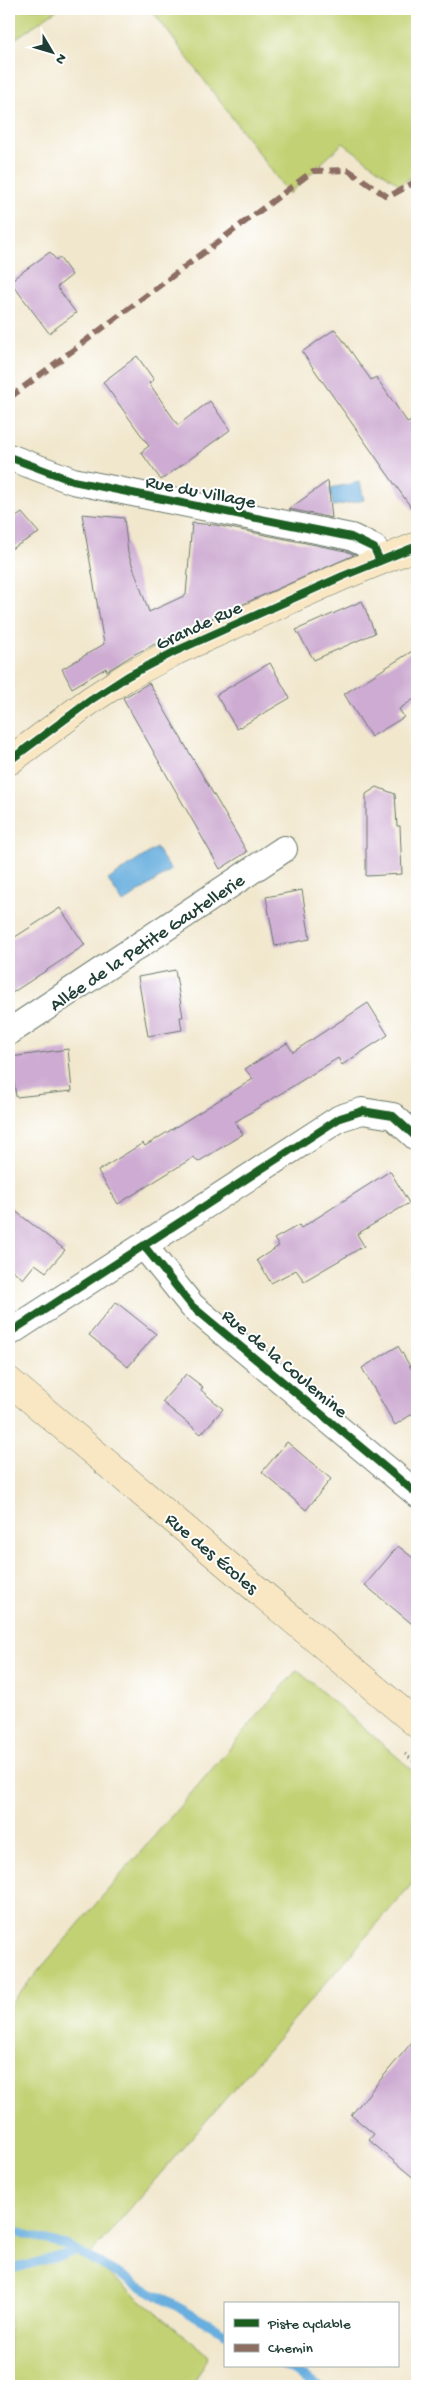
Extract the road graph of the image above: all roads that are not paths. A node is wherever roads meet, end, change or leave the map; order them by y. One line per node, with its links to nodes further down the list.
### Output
1 (9, 457): 3 (street, Rue du Village)
2 (417, 546): 3 (main road, Grande Rue)
3 (380, 561): 4 (main road, Grande Rue)
4 (9, 761)
5 (284, 849): 6 (street, Allée de la Petite Gautellerie)
6 (9, 1032)
7 (417, 1138): 8 (street)
8 (144, 1246): 9 (street); 11 (street, Rue de la Coulemine)
9 (9, 1332)
10 (9, 1381): 12 (main road, Rue des Écoles)
11 (417, 1494)
12 (417, 1724)

